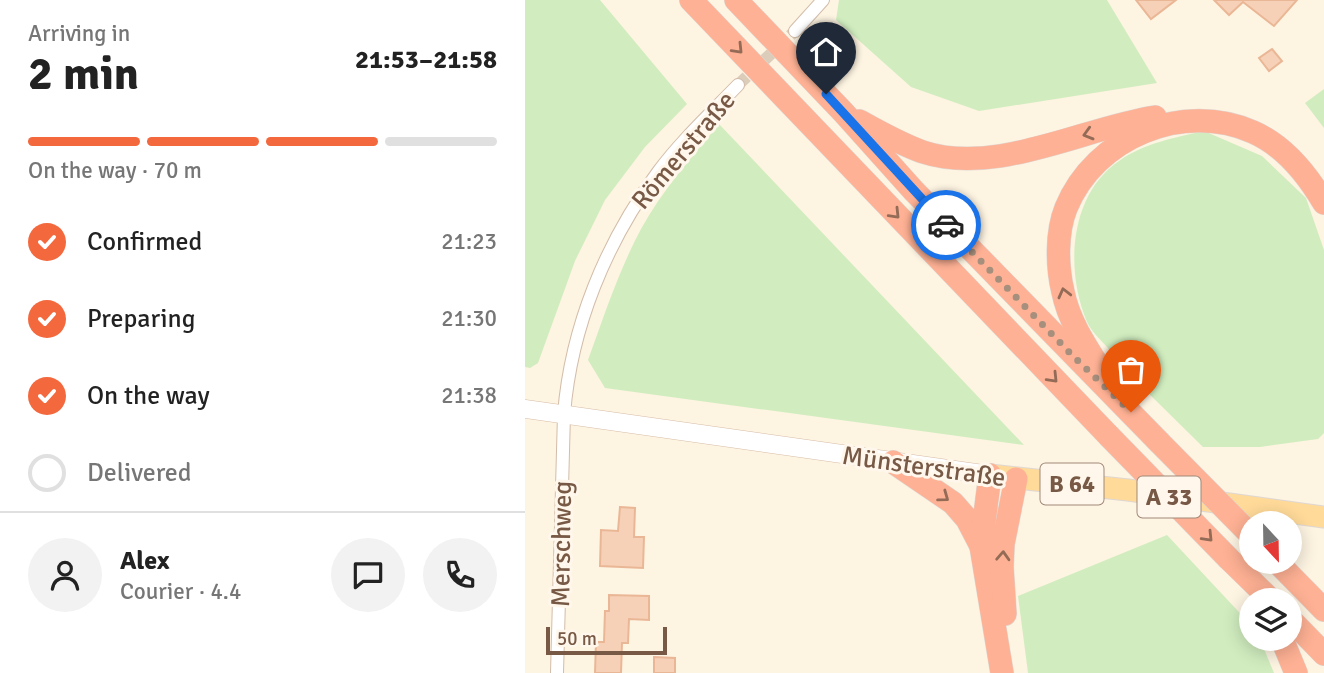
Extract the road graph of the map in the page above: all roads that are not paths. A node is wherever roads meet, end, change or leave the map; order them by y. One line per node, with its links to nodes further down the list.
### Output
1 (691, 0): 18 (highway, A 33, one-way to 18, bridge)
2 (736, 0): 6 (highway, A 33)
3 (823, 0): 4 (street)
4 (795, 31)
5 (738, 85): 11 (street, Römerstraße)
6 (844, 113): 7 (highway, one-way to 6); 9 (highway, A 33)
7 (1324, 181)
8 (1324, 203): 9 (highway, one-way to 8)
9 (1117, 397): 16 (highway, A 33, bridge)
10 (525, 409): 11 (main road, Münsterstraße)
11 (564, 414): 12 (main road, Münsterstraße); 26 (street, Merschweg)
12 (893, 462): 13 (main road, Münsterstraße); 17 (highway, one-way to 17)
13 (990, 475): 14 (main road, Münsterstraße); 17 (highway)
14 (1016, 479): 15 (main road, Münsterstraße / B 64); 28 (highway, one-way to 14)
15 (1324, 517)
16 (1239, 523)
17 (981, 546): 27 (highway)
18 (1235, 565): 20 (highway); 21 (highway, A 33)
19 (1289, 574): 22 (highway)
20 (1251, 588)
21 (1259, 588)
22 (1324, 610)
23 (1302, 631): 25 (highway)
24 (1287, 651): 29 (highway)
25 (1324, 654)
26 (557, 673)
27 (1002, 673)
28 (1011, 673)
29 (1296, 673)

